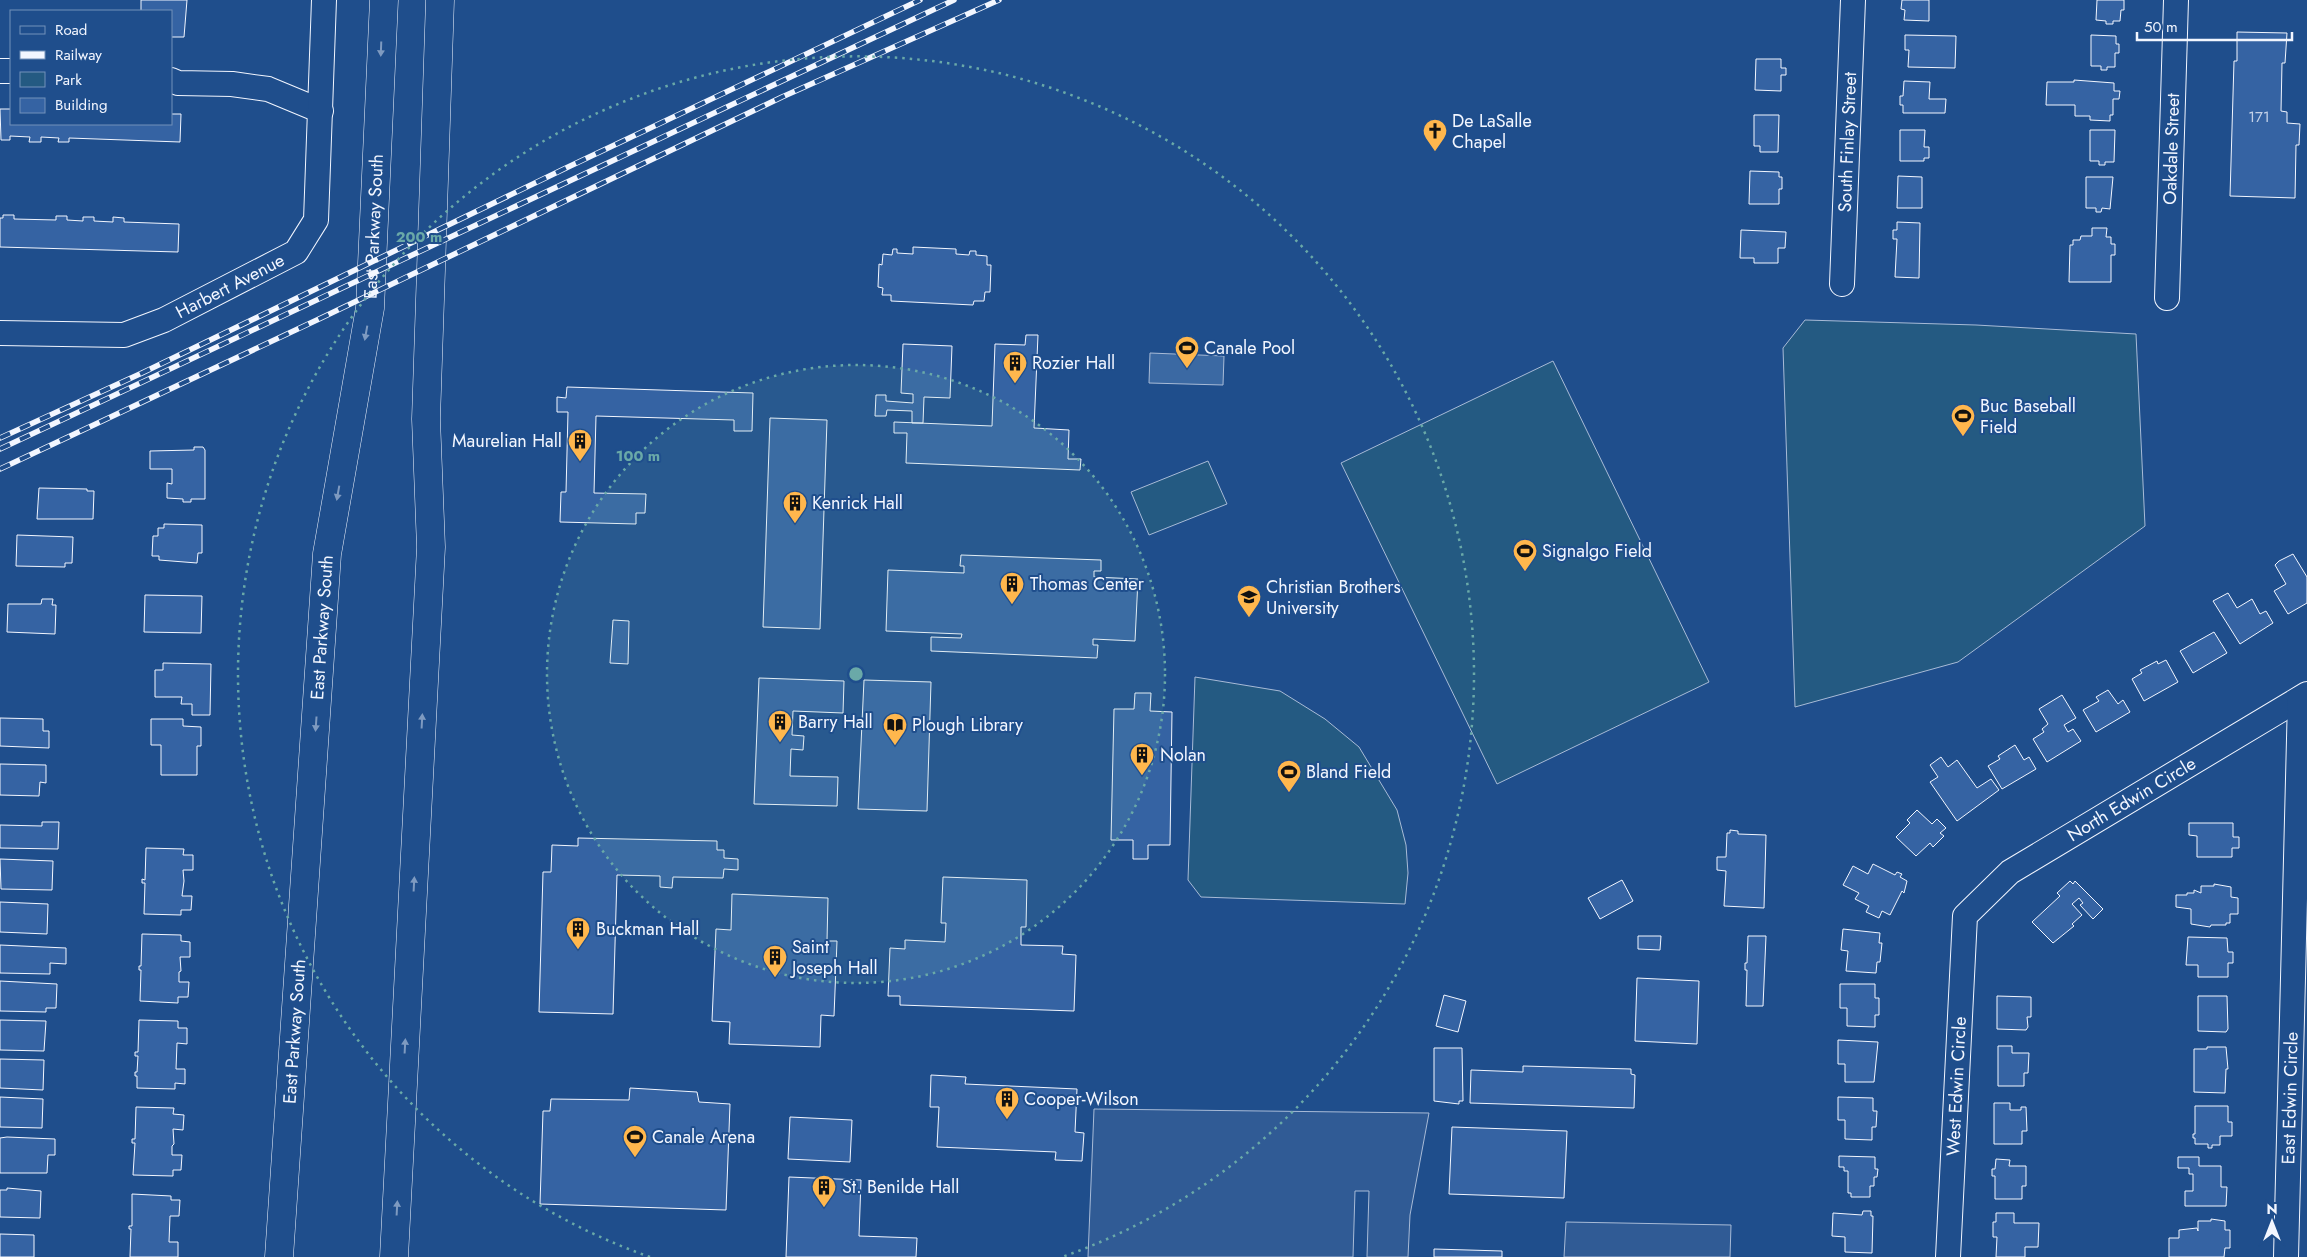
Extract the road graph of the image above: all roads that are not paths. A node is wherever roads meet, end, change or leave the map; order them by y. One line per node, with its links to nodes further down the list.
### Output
1 (324, 0): 7 (street, Harbert Avenue)
2 (384, 0): 13 (main road, East Parkway South, one-way to 13)
3 (440, 0): 14 (main road, one-way to 3)
4 (1853, 0): 8 (street, South Finlay Street)
5 (2176, 0): 9 (street, Oakdale Street)
6 (172, 80): 7 (street)
7 (321, 111): 10 (street, Harbert Avenue)
8 (1842, 284)
9 (2167, 298)
10 (0, 333)
11 (2304, 696): 12 (street, North Edwin Circle); 16 (street, East Edwin Circle)
12 (1965, 916): 15 (street, West Edwin Circle)
13 (280, 1257)
14 (394, 1257)
15 (1948, 1257)
16 (2286, 1257)

